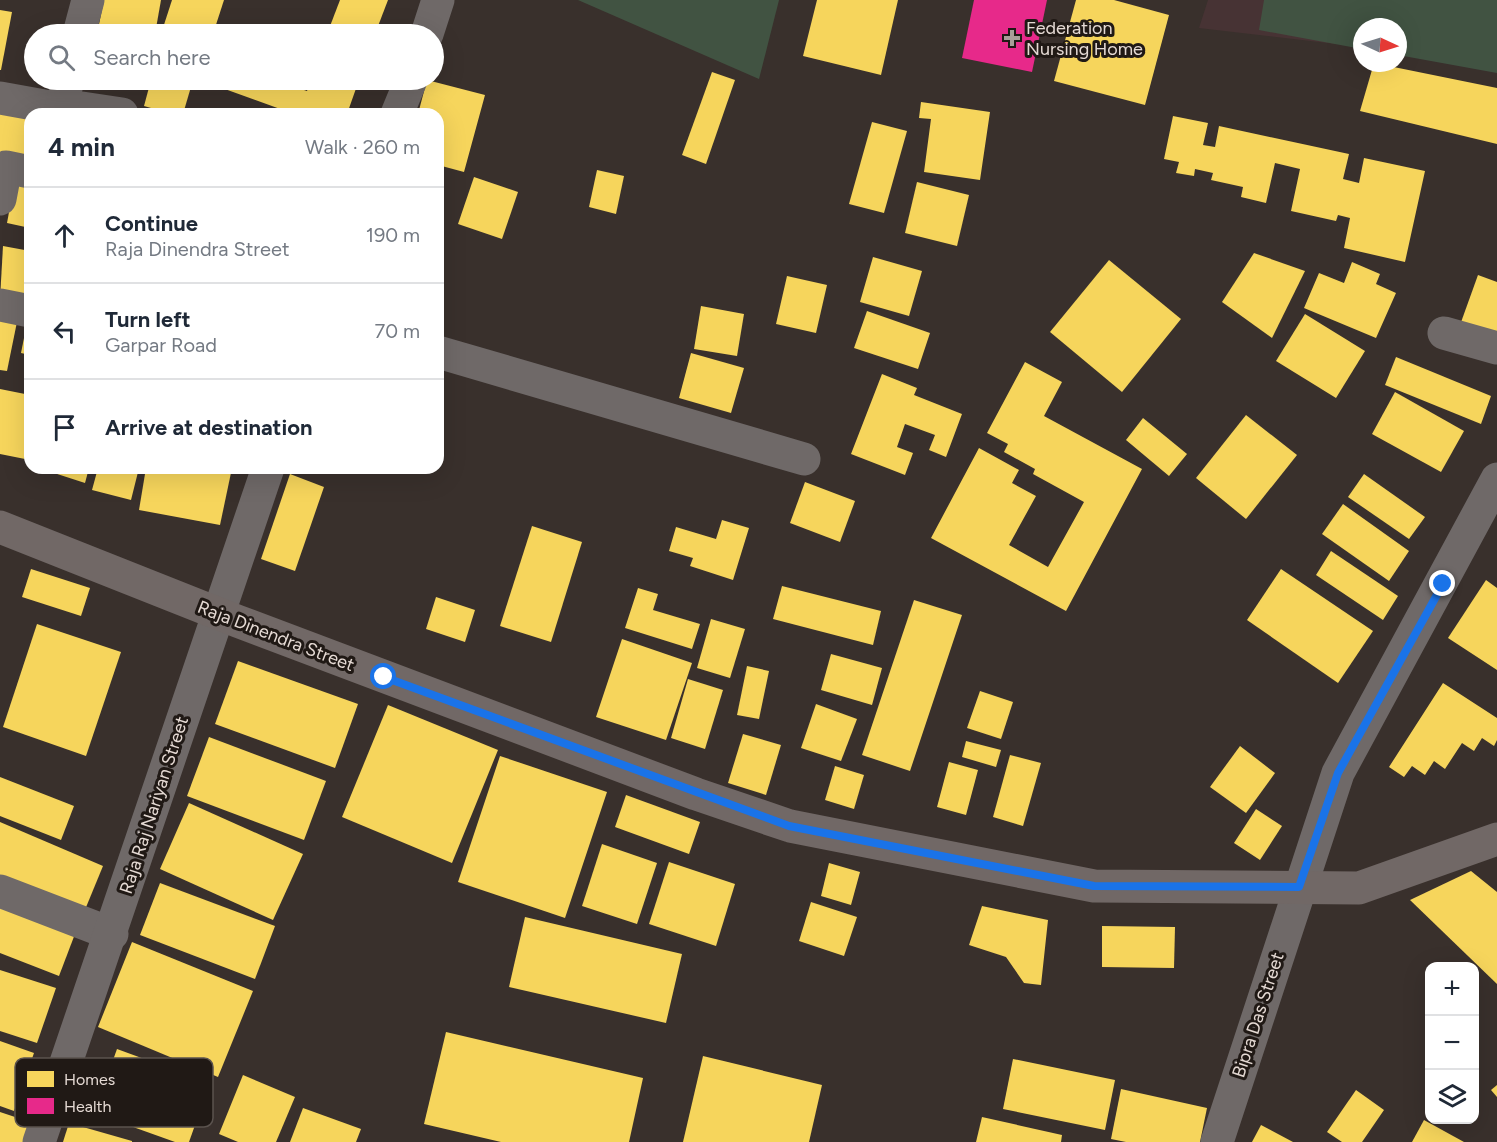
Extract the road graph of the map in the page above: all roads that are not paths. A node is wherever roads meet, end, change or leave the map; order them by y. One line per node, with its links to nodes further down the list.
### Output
1 (88, 0): 3 (street)
2 (438, 0): 4 (street)
3 (82, 24)
4 (430, 24)
5 (407, 90): 9 (street)
6 (64, 94): 7 (street); 8 (street)
7 (0, 98)
8 (82, 108)
9 (399, 108)
10 (24, 171): 11 (street)
11 (0, 199)
12 (0, 305): 13 (street)
13 (24, 310)
14 (1444, 333): 15 (street)
15 (1497, 348)
16 (444, 354): 17 (street)
17 (804, 459)
18 (266, 474): 21 (street, Raja Raj Nariyan Street)
19 (1497, 479): 23 (street, Bipra Das Street)
20 (0, 527): 21 (main road, Raja Dinendra Street)
21 (218, 614): 23 (main road, Raja Dinendra Street); 25 (street, Raja Raj Nariyan Street)
22 (1497, 839): 23 (main road, Raja Dinendra Street)
23 (1299, 887): 29 (street, Bipra Das Street)
24 (0, 891): 25 (street)
25 (112, 934): 26 (street, Raja Raj Nariyan Street)
26 (68, 1058)
27 (44, 1127): 28 (street, Raja Raj Nariyan Street)
28 (39, 1142)
29 (1217, 1142)

